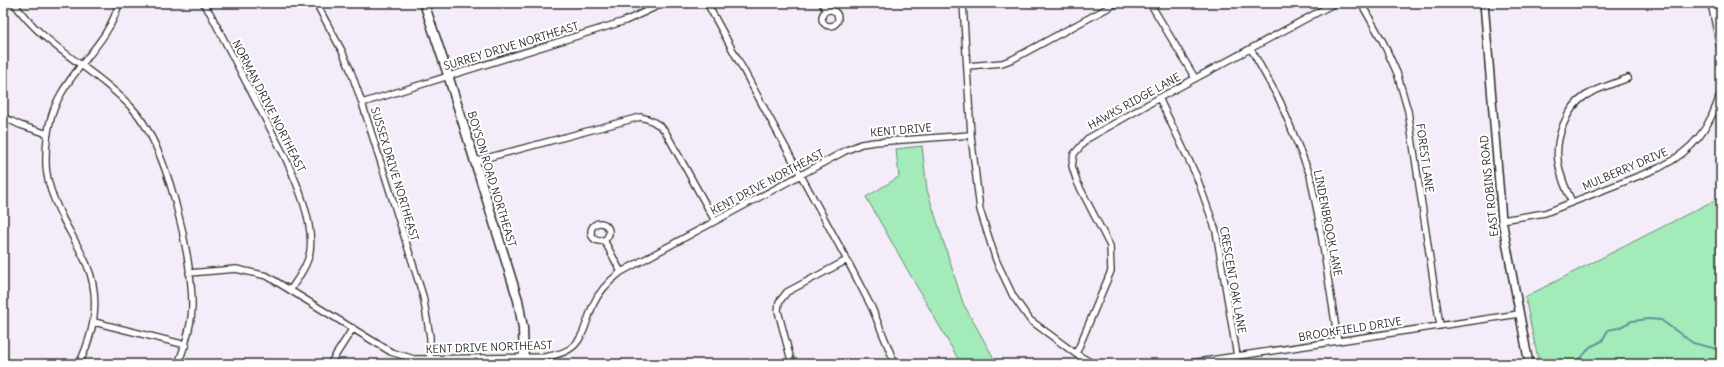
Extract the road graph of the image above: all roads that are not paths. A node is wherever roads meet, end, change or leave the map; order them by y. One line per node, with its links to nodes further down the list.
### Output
1 (14, 3): 19 (street)
2 (119, 3): 19 (street)
3 (203, 3): 40 (street, NORMAN DRIVE NORTHEAST)
4 (316, 3): 26 (street, SUSSEX DRIVE NORTHEAST)
5 (424, 3): 21 (main road, BOYSON ROAD NORTHEAST)
6 (664, 3): 21 (street, SURREY DRIVE NORTHEAST)
7 (707, 3): 32 (street)
8 (822, 3): 16 (street)
9 (964, 3): 20 (street)
10 (1117, 3): 20 (street)
11 (1150, 3): 22 (street)
12 (1335, 3): 17 (street, HAWKS RIDGE LANE)
13 (1361, 3): 43 (street, FOREST LANE)
14 (1484, 3): 34 (street, EAST ROBINS ROAD)
15 (1711, 3): 18 (street)
16 (826, 11)
17 (1251, 49): 22 (street, HAWKS RIDGE LANE); 45 (street, LINDENBROOK LANE)
18 (1721, 52)
19 (81, 66): 28 (street); 39 (street)
20 (968, 66): 29 (street)
21 (448, 75): 26 (street, SURREY DRIVE NORTHEAST); 31 (main road, BOYSON ROAD NORTHEAST)
22 (1195, 78): 25 (street, HAWKS RIDGE LANE)
23 (1628, 78): 33 (street)
24 (1721, 91): 33 (street, MULBERRY DRIVE)
25 (1159, 98): 47 (street, HAWKS RIDGE LANE); 48 (street, CRESCENT OAK LANE)
26 (362, 103): 49 (street, SUSSEX DRIVE NORTHEAST)
27 (3, 116): 28 (street)
28 (48, 134): 42 (street)
29 (971, 135): 30 (street, KENT DRIVE); 47 (street)
30 (835, 157): 32 (street, KENT DRIVE NORTHEAST)
31 (475, 161): 35 (street); 50 (main road, BOYSON ROAD NORTHEAST)
32 (802, 175): 35 (street, KENT DRIVE NORTHEAST); 37 (street)
33 (1572, 202): 34 (street, MULBERRY DRIVE)
34 (1502, 220): 41 (street, EAST ROBINS ROAD)
35 (715, 221): 38 (street, KENT DRIVE NORTHEAST)
36 (604, 240): 38 (street)
37 (848, 260): 54 (street); 55 (street)
38 (621, 272): 50 (street, KENT DRIVE NORTHEAST)
39 (189, 273): 40 (street, KENT DRIVE NORTHEAST); 46 (street)
40 (291, 289): 44 (street, KENT DRIVE NORTHEAST)
41 (1519, 314): 43 (street, BROOKFIELD DRIVE); 58 (street, EAST ROBINS ROAD)
42 (94, 322): 46 (street); 51 (street)
43 (1440, 326): 45 (street, BROOKFIELD DRIVE)
44 (352, 328): 49 (street, KENT DRIVE NORTHEAST); 53 (street)
45 (1338, 341): 48 (street, BROOKFIELD DRIVE)
46 (186, 345): 52 (street)
47 (1076, 354): 56 (street)
48 (1237, 356): 57 (street, BROOKFIELD DRIVE)
49 (430, 359): 50 (street, KENT DRIVE NORTHEAST)
50 (524, 361)
51 (79, 364)
52 (178, 364)
53 (330, 364)
54 (792, 364)
55 (895, 364)
56 (1094, 364)
57 (1184, 364)
58 (1530, 364)

